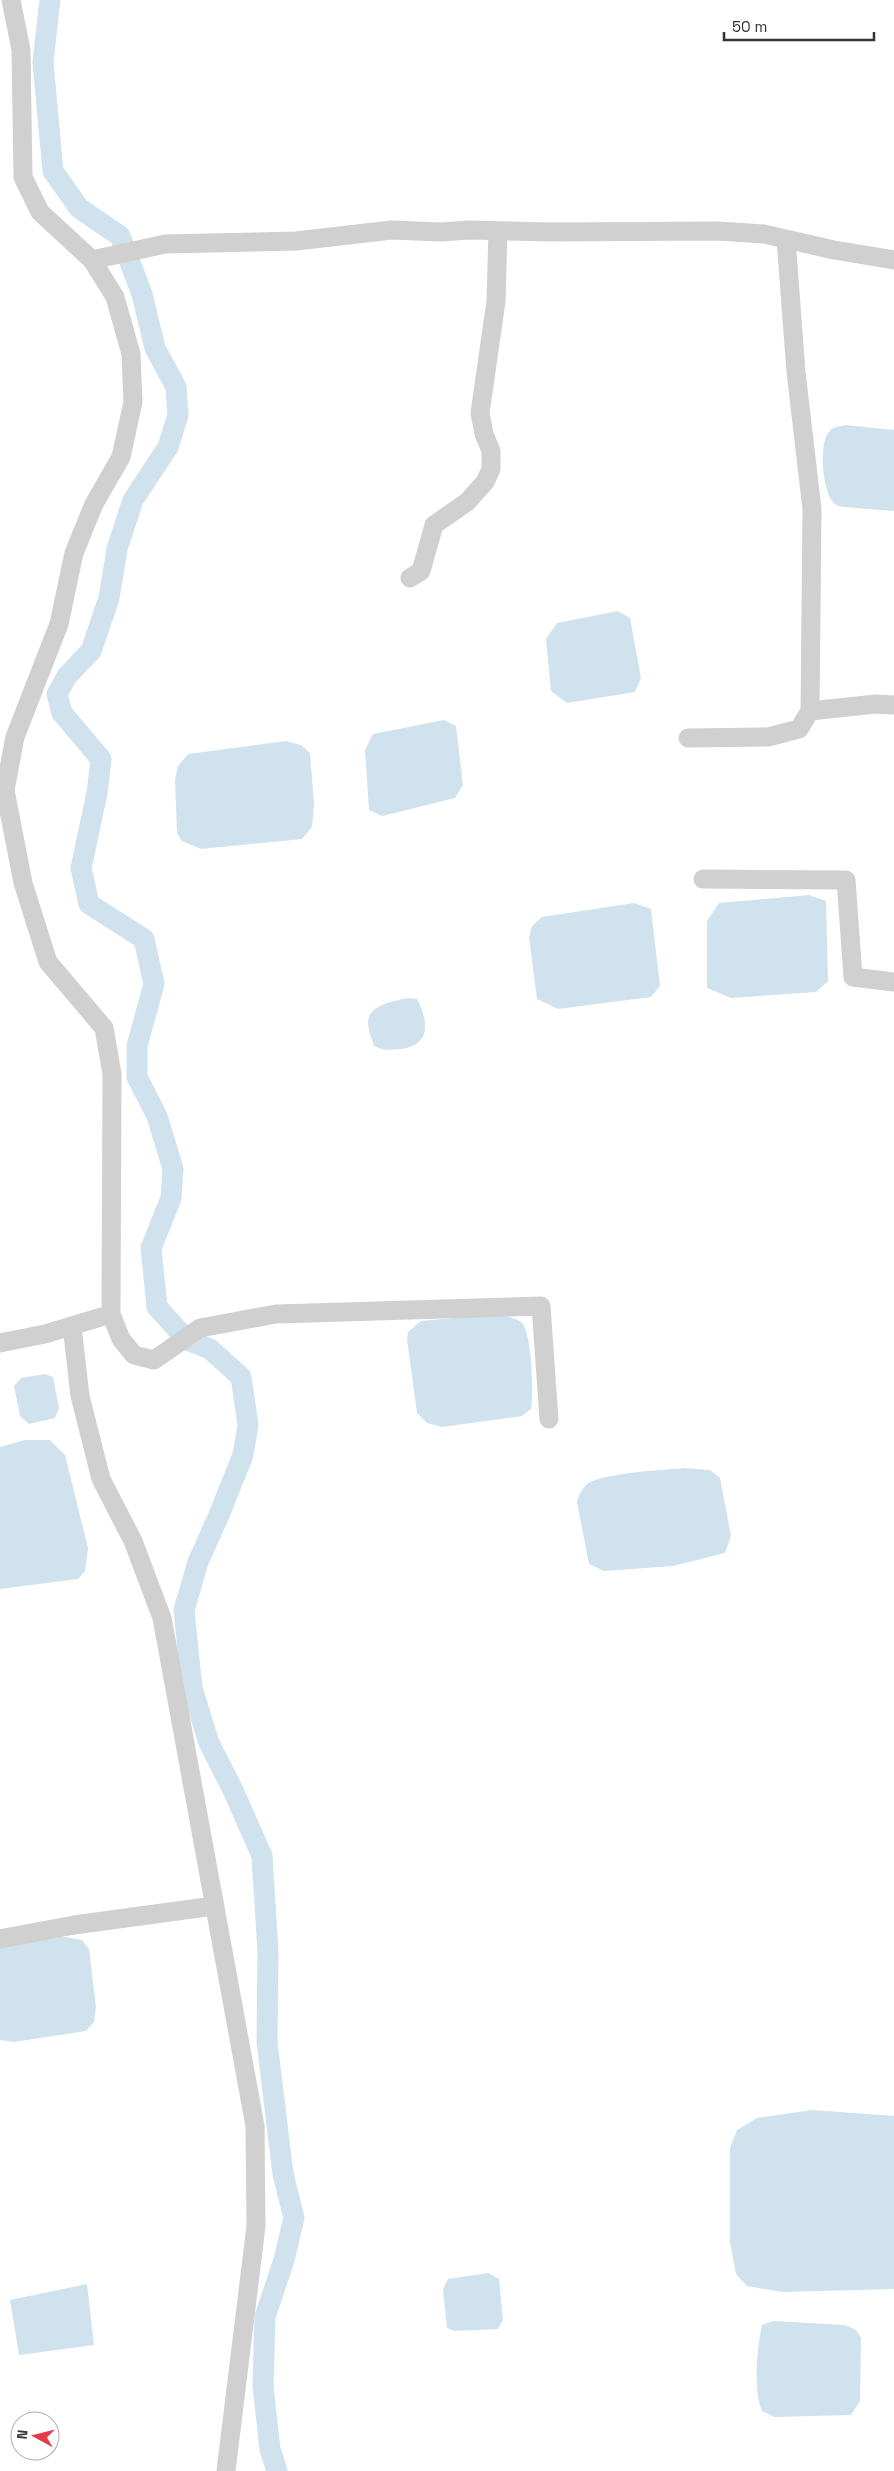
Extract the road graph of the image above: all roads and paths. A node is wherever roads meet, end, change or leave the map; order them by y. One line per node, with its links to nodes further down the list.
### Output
1 (11, 0): 4 (street)
2 (498, 232): 3 (street); 4 (street); 6 (street)
3 (786, 239): 5 (street); 8 (street)
4 (92, 260): 12 (street)
5 (894, 260)
6 (410, 578)
7 (894, 704): 8 (street)
8 (810, 711): 9 (street)
9 (688, 738)
10 (703, 879): 11 (street)
11 (894, 982)
12 (111, 1314): 13 (street); 15 (street)
13 (72, 1326): 14 (street); 16 (street)
14 (0, 1343)
15 (549, 1419)
16 (214, 1906): 17 (street); 18 (street)
17 (0, 1939)
18 (226, 2471)

